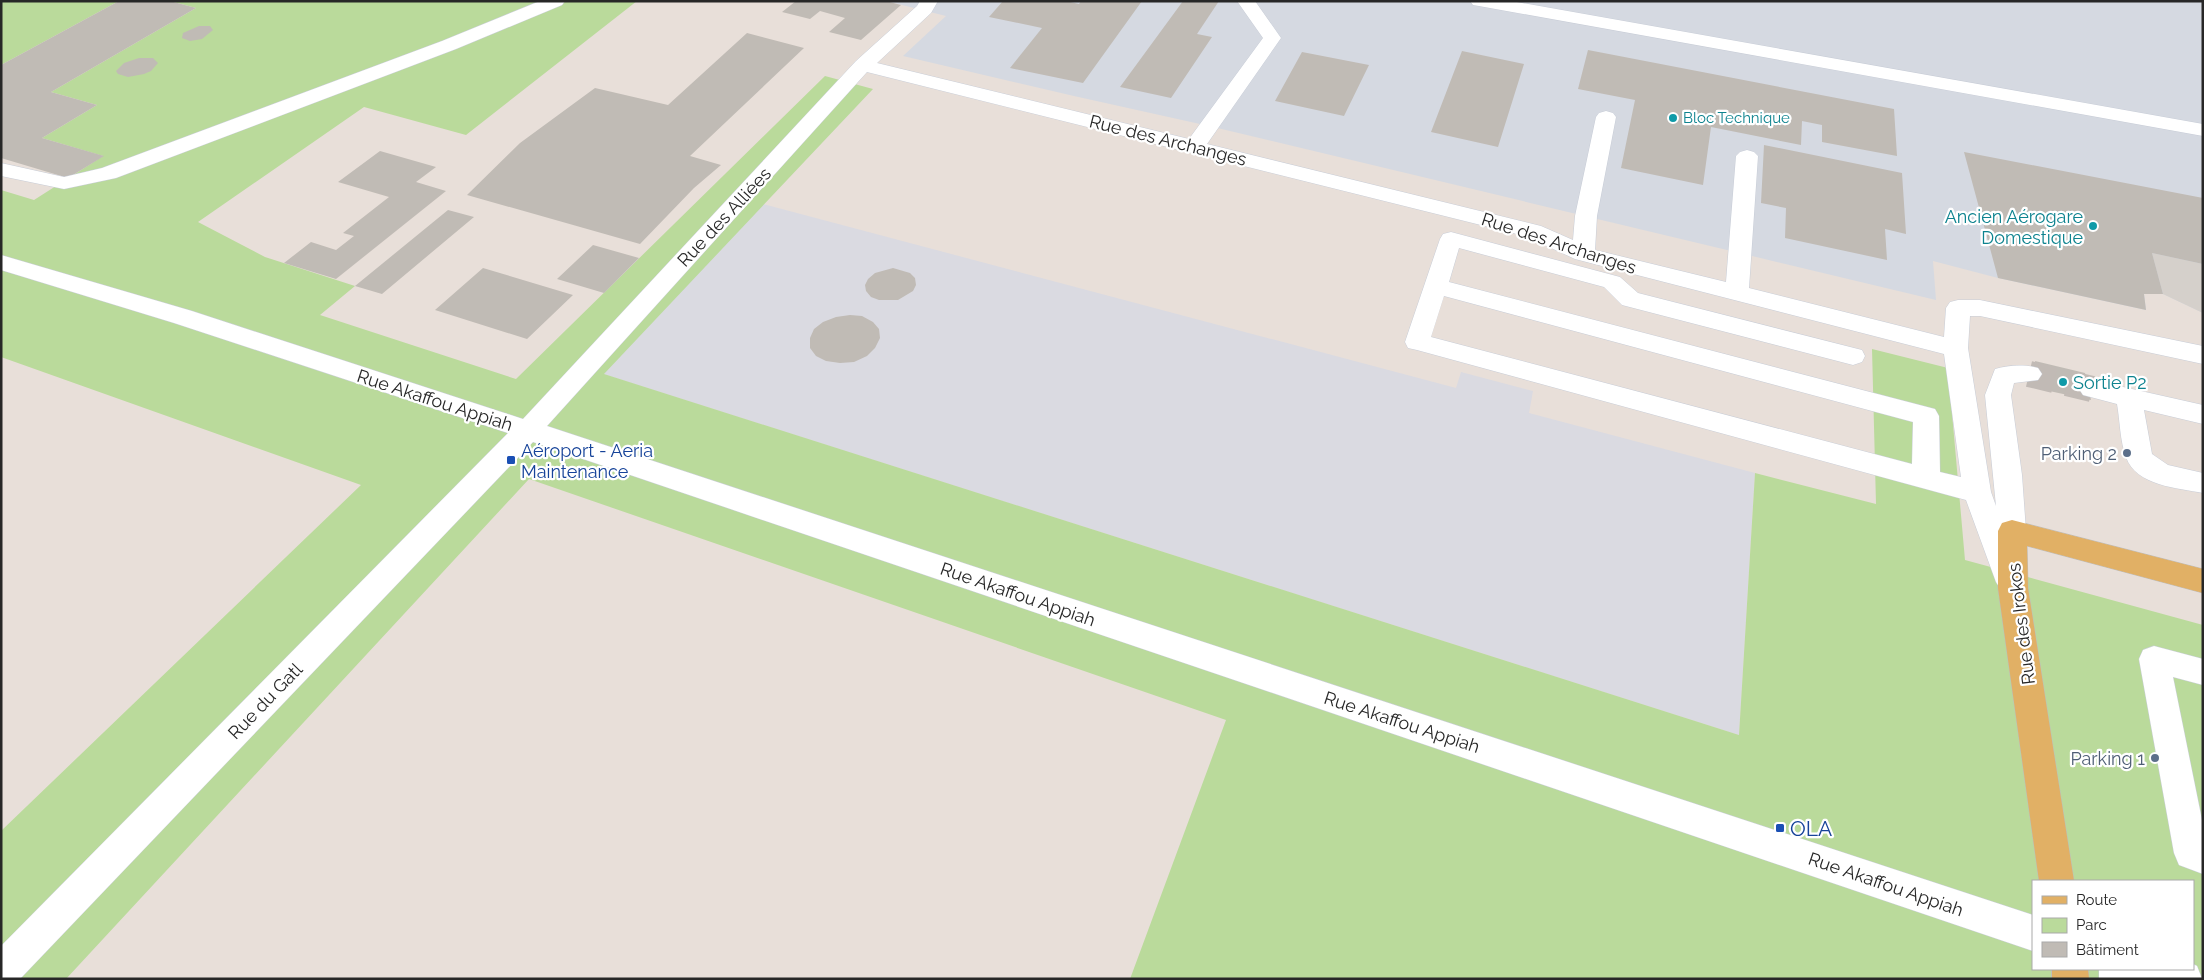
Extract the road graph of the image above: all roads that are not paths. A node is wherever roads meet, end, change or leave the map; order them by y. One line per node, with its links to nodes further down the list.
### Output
1 (556, 1): 10 (street)
2 (1246, 1): 8 (street)
3 (1479, 1): 7 (street)
4 (927, 5): 5 (street, Rue des Alliées)
5 (863, 65): 8 (street, Rue des Archanges); 22 (street, Rue des Alliées)
6 (1606, 118): 11 (street)
7 (2203, 130)
8 (1194, 147): 11 (street, Rue des Archanges)
9 (1747, 156): 14 (street)
10 (1, 169)
11 (1583, 254): 14 (street, Rue des Archanges)
12 (1, 262): 22 (street, Rue Akaffou Appiah)
13 (1436, 286): 17 (street); 23 (street); 23 (street)
14 (1737, 294): 15 (street, Rue des Archanges)
15 (1956, 348): 16 (street); 25 (street)
16 (2203, 354)
17 (1853, 356)
18 (2029, 374): 26 (street)
19 (2092, 389): 20 (street)
20 (2129, 398): 21 (street); 24 (street)
21 (2203, 415)
22 (528, 430): 32 (street, Rue Akaffou Appiah); 34 (street, Rue du Gatl)
23 (1926, 478): 25 (street)
24 (2203, 483)
25 (1977, 492): 28 (street)
26 (2012, 531): 27 (main road); 28 (main road, Rue des Irokos)
27 (2203, 581)
28 (2013, 588): 31 (main road, Rue des Irokos)
29 (2203, 672): 30 (street)
30 (2203, 857)
31 (2057, 880)
32 (2032, 933)
33 (2152, 970): 35 (street)
34 (1, 972)
35 (2184, 979)

